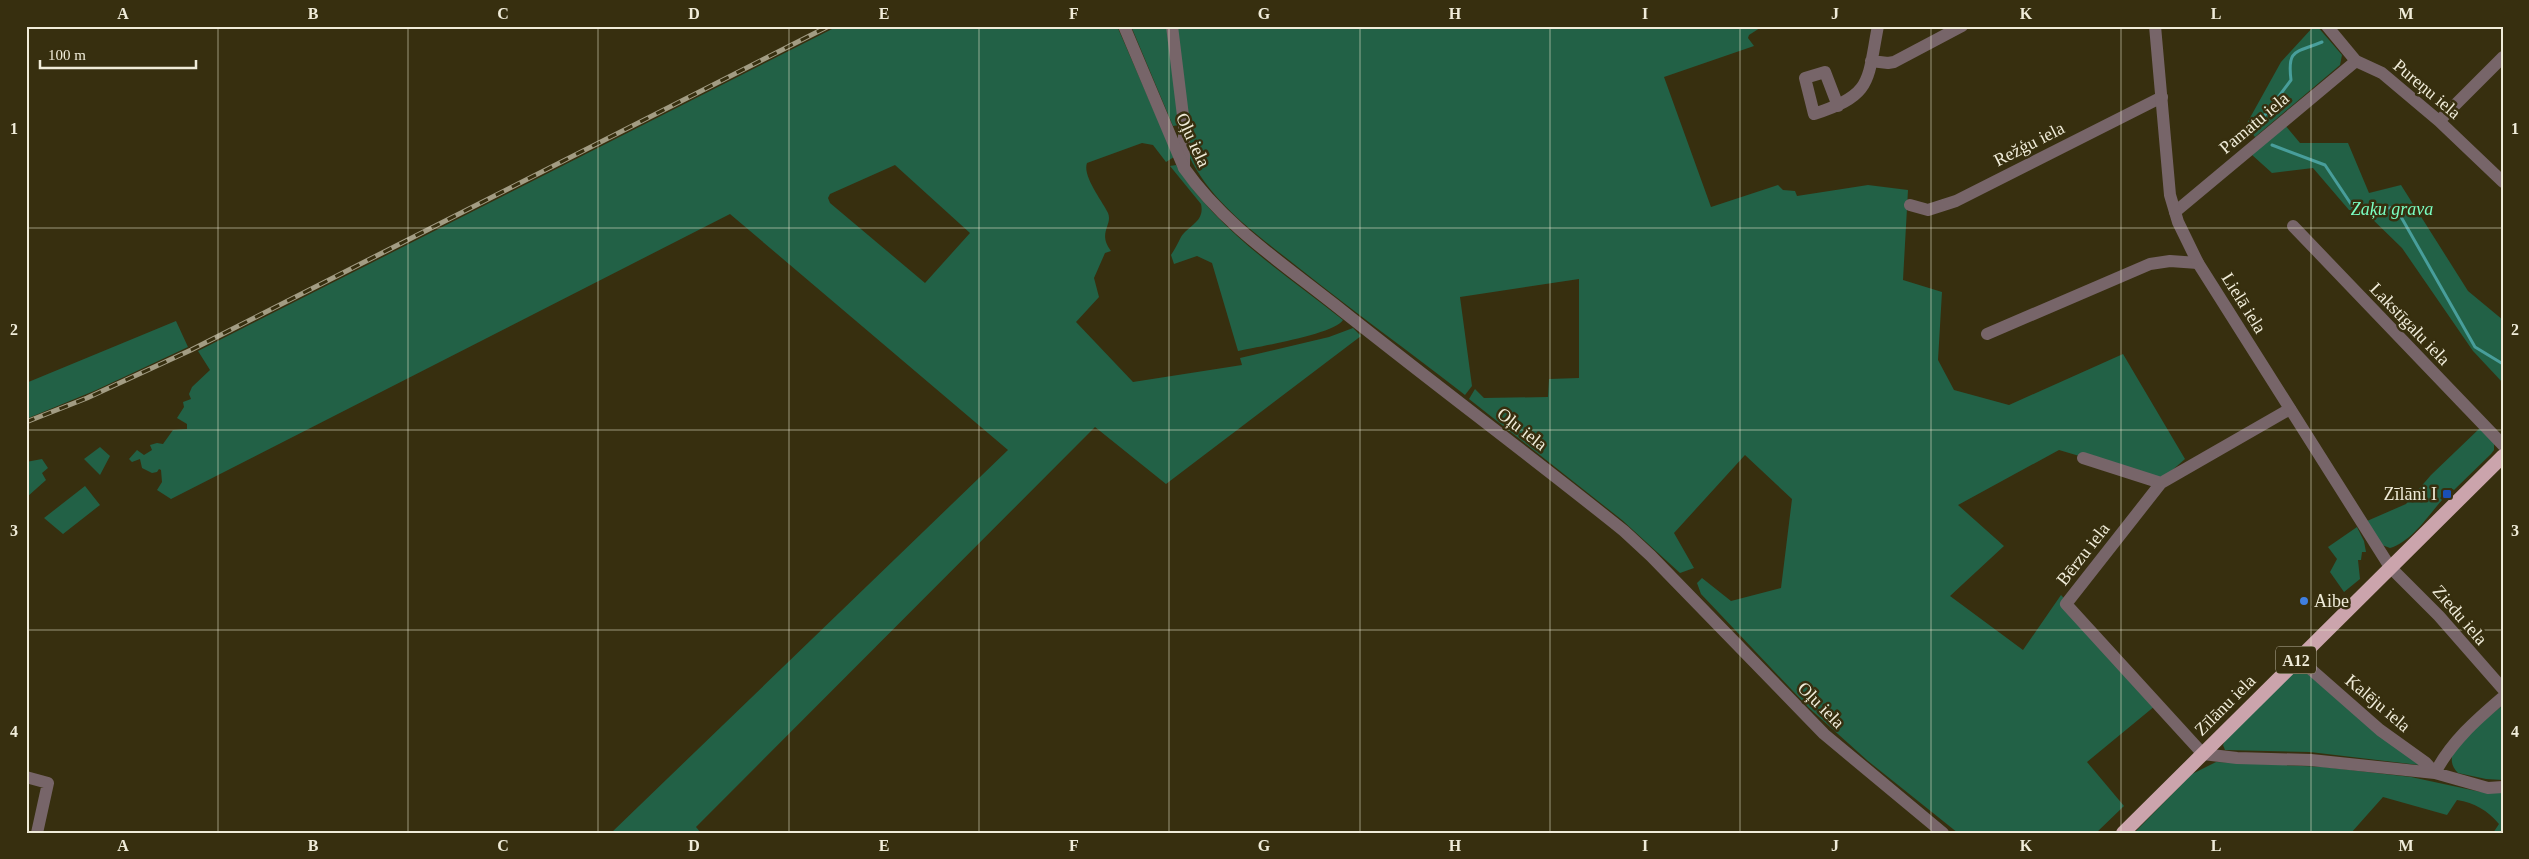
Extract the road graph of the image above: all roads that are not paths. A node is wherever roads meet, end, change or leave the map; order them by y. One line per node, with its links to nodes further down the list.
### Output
1 (1124, 26): 13 (street, Oļu iela)
2 (1172, 26): 13 (street)
3 (1878, 26): 8 (street)
4 (1962, 26): 8 (street)
5 (2155, 26): 10 (street, Lielā iela)
6 (2327, 26): 9 (street, Pureņu iela)
7 (2503, 57): 12 (street)
8 (1871, 61): 11 (street)
9 (2356, 61): 12 (street, Pureņu iela); 16 (street, Pamatu iela)
10 (2162, 97): 15 (street, Režģu iela); 16 (street, Lielā iela)
11 (1838, 106)
12 (2439, 120): 14 (street, Pureņu iela)
13 (1184, 168): 34 (street, Oļu iela)
14 (2503, 182)
15 (1910, 205)
16 (2175, 212): 18 (street, Lielā iela)
17 (2293, 226): 21 (street, Lakstīgalu iela)
18 (2198, 262): 19 (street); 20 (street, Lielā iela)
19 (1987, 334)
20 (2290, 409): 24 (street, Bērzu iela); 25 (street, Lielā iela)
21 (2503, 446)
22 (2503, 456): 25 (highway, Zīlānu iela / A12)
23 (2083, 458): 24 (street)
24 (2162, 483): 29 (street, Bērzu iela)
25 (2390, 567): 26 (highway, Zīlānu iela / A12); 27 (street, Ziedu iela)
26 (2298, 658): 29 (highway, Zīlānu iela / A12); 30 (street, Kalēju iela)
27 (2503, 689)
28 (2503, 697): 30 (street)
29 (2203, 754): 30 (street); 35 (highway, Zīlānu iela / A12)
30 (2435, 773): 32 (street)
31 (26, 777): 33 (street)
32 (2503, 786)
33 (37, 833)
34 (1943, 833)
35 (2123, 833)

